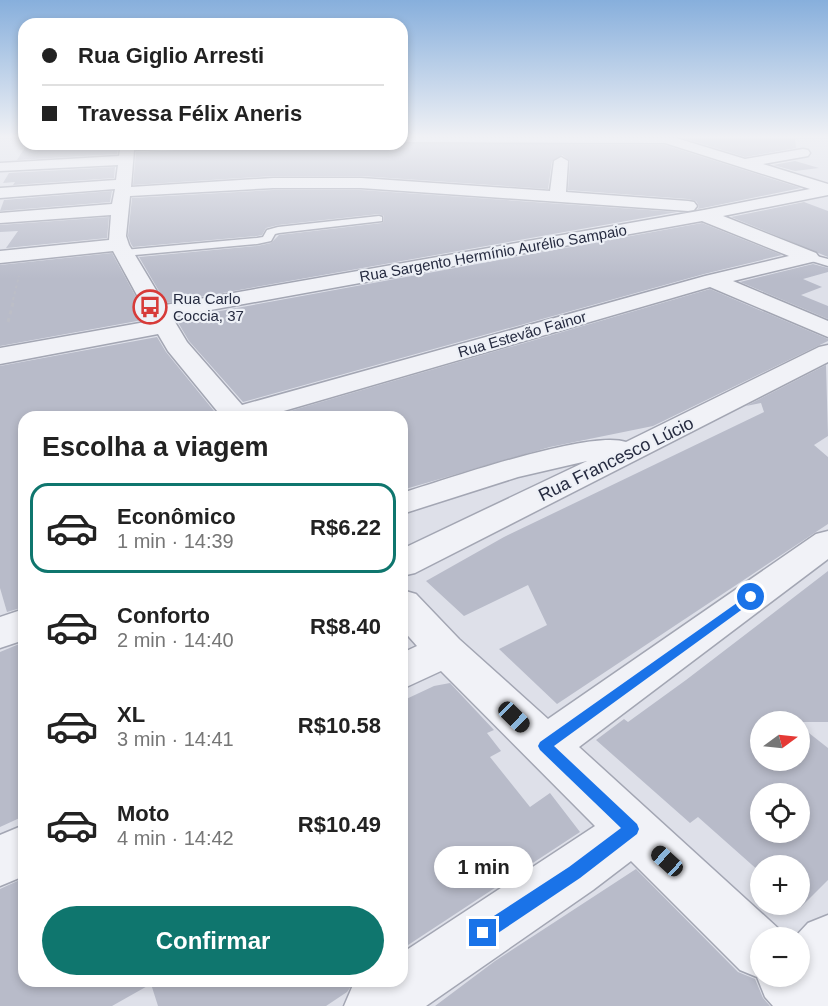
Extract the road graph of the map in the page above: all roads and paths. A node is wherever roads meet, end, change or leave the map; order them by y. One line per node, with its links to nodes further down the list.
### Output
1 (122, 185): 8 (street)
2 (281, 185): 8 (street)
3 (376, 185): 9 (street)
4 (559, 185): 9 (street)
5 (811, 185): 6 (street)
6 (828, 190): 10 (street, Rua Sargento Hermínio Aurélio Sampaio)
7 (0, 192): 8 (street)
8 (121, 195): 12 (street); 14 (street)
9 (558, 196): 10 (street)
10 (729, 210): 11 (street, Rua Sargento Hermínio Aurélio Sampaio)
11 (704, 215): 17 (street); 19 (street, Rua Sargento Hermínio Aurélio Sampaio)
12 (0, 218)
13 (379, 219): 14 (lane)
14 (121, 249): 15 (street); 19 (street)
15 (24, 255): 16 (street); 20 (path)
16 (0, 256)
17 (818, 260): 18 (street, Rua Estevão Fainor)
18 (712, 280): 21 (street); 25 (street, Rua Estevão Fainor)
19 (162, 320): 23 (street, Rua Sargento Hermínio Aurélio Sampaio); 24 (street)
20 (8, 322)
21 (828, 330)
22 (828, 352): 26 (street, Rua Francesco Lúcio)
23 (0, 357)
24 (232, 411)
25 (258, 411)
26 (644, 446): 27 (street); 29 (street, Rua Francesco Lúcio)
27 (408, 502)
28 (827, 543): 35 (street)
29 (408, 561)
30 (408, 610): 33 (street)
31 (18, 626): 32 (street)
32 (0, 633)
33 (445, 650): 34 (street); 35 (street)
34 (408, 669)
35 (545, 746): 36 (street)
36 (632, 829): 39 (street); 40 (street)
37 (18, 853): 38 (street)
38 (0, 861)
39 (750, 936)
40 (408, 983)
41 (402, 987): 42 (street)
42 (374, 1006)

